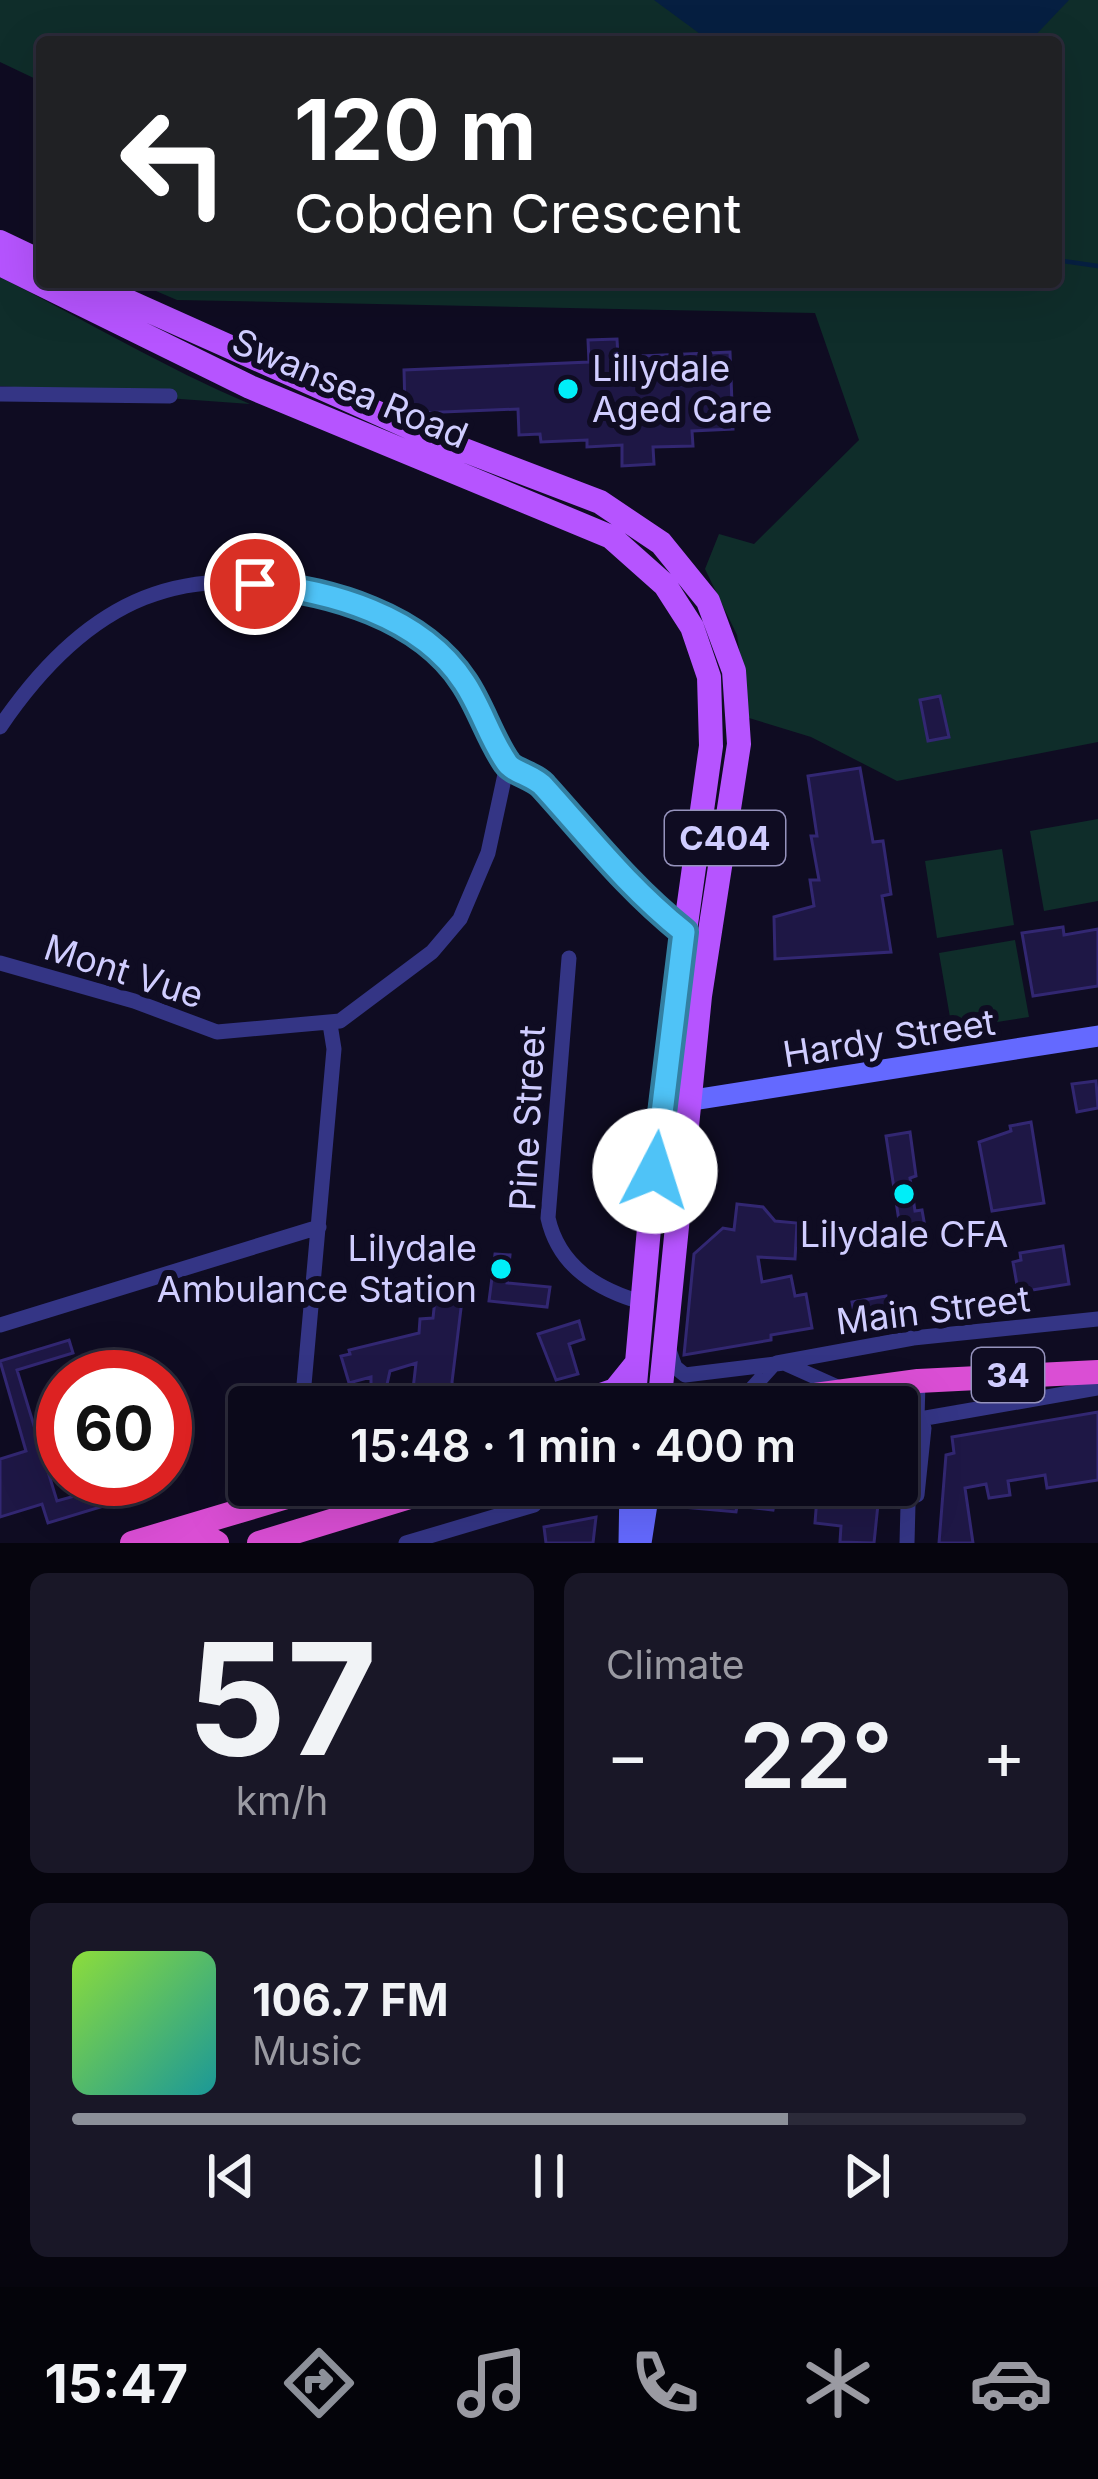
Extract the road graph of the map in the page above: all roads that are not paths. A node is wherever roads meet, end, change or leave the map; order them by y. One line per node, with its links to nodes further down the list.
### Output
1 (0, 242): 2 (main road)
2 (36, 259)
3 (0, 264): 4 (main road, Swansea Road / C404)
4 (36, 282)
5 (48, 288): 9 (main road, Swansea Road / C404)
6 (99, 288): 7 (main road, Swansea Road / C404)
7 (208, 338): 8 (main road, Swansea Road / C404); 9 (main road)
8 (248, 357): 10 (main road, Swansea Road / C404); 11 (main road)
9 (207, 367): 11 (main road, Swansea Road / C404)
10 (275, 369): 11 (main road); 16 (main road, Swansea Road / C404)
11 (250, 387): 17 (main road, Swansea Road / C404)
12 (0, 394): 13 (street)
13 (170, 396)
14 (0, 728): 15 (street)
15 (507, 765): 17 (street); 21 (street, Mont Vue)
16 (728, 821): 17 (main road); 20 (main road, C404)
17 (684, 932): 20 (main road, C404)
18 (568, 958): 26 (street, Pine Street)
19 (0, 963): 21 (street, Mont Vue)
20 (687, 996): 23 (main road, C404); 24 (main road, C404)
21 (330, 1024): 25 (street)
22 (1098, 1036): 24 (main road, Hardy Street)
23 (661, 1103): 24 (main road, Hardy Street); 26 (main road, C404)
24 (690, 1103): 26 (main road, C404)
25 (319, 1227): 28 (street); 34 (street)
26 (657, 1304): 29 (main road, C404); 30 (main road, C404)
27 (1098, 1319): 31 (street, Main Street)
28 (0, 1325)
29 (666, 1332): 31 (street, Main Street); 37 (main road, C404)
30 (638, 1356): 35 (main road); 36 (main road, C404)
31 (775, 1364): 38 (street); 39 (street)
32 (1098, 1372): 33 (highway, 34)
33 (918, 1382): 40 (highway, 34); 41 (street)
34 (304, 1386)
35 (619, 1386)
36 (635, 1386)
37 (661, 1386)
38 (752, 1386)
39 (836, 1386)
40 (875, 1386)
41 (918, 1386)
42 (1098, 1388): 43 (street)
43 (918, 1420)
44 (250, 1506): 52 (highway)
45 (311, 1506): 51 (highway)
46 (382, 1506): 51 (highway)
47 (531, 1506): 57 (street)
48 (630, 1506): 58 (main road)
49 (646, 1506): 59 (main road)
50 (909, 1506): 53 (street)
51 (314, 1527): 56 (highway)
52 (170, 1532): 54 (highway); 55 (highway)
53 (908, 1541)
54 (132, 1543)
55 (218, 1543)
56 (259, 1543)
57 (406, 1543)
58 (629, 1543)
59 (640, 1543)

